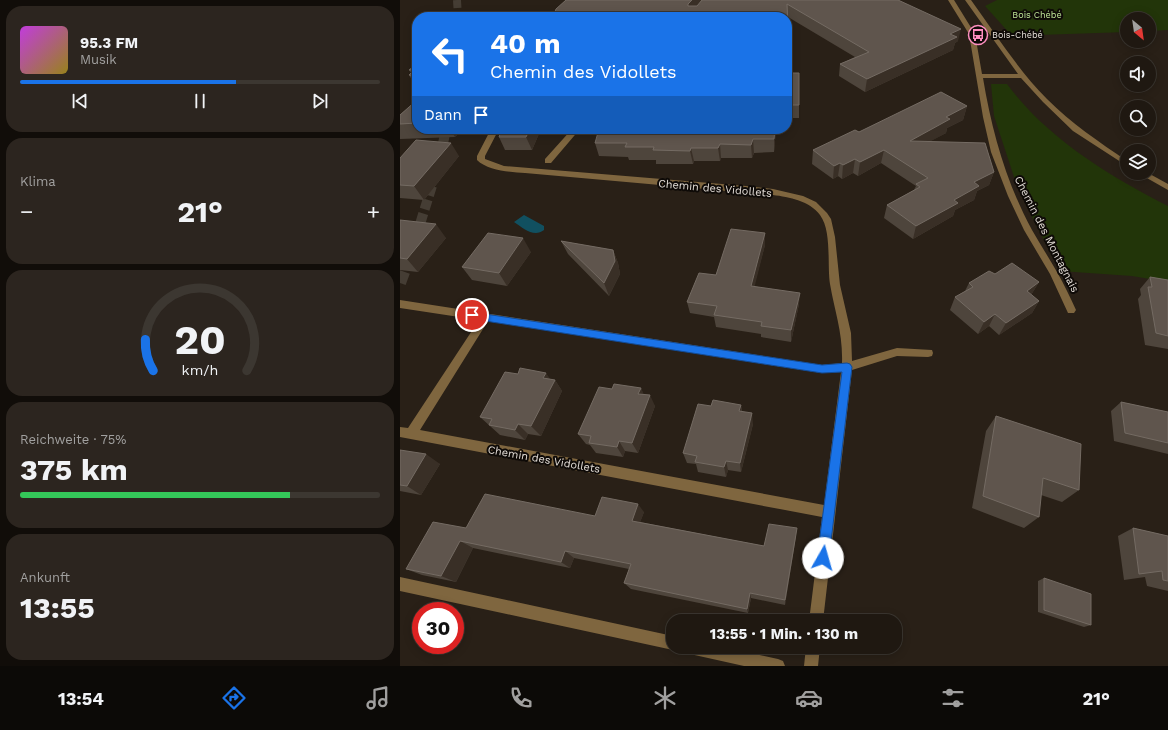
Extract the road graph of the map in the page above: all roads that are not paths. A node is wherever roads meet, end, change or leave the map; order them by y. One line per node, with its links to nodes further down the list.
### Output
1 (951, 0): 3 (street, Chemin des Montagnais)
2 (968, 0): 4 (street)
3 (980, 76): 4 (street); 12 (street, Chemin des Montagnais)
4 (1024, 76): 7 (street)
5 (493, 134): 15 (street, Chemin des Vidollets)
6 (572, 134): 8 (street)
7 (1120, 159)
8 (548, 161)
9 (1155, 180): 10 (street)
10 (1168, 187)
11 (400, 304): 13 (street)
12 (1071, 310)
13 (486, 317): 15 (street); 16 (street)
14 (928, 353): 15 (street)
15 (847, 367): 17 (street, Chemin des Vidollets)
16 (405, 433): 17 (street, Chemin des Vidollets)
17 (829, 512): 19 (street, Chemin des Vidollets)
18 (400, 584): 20 (street)
19 (817, 614)
20 (666, 641)
21 (722, 654): 23 (street)
22 (812, 654): 24 (street)
23 (778, 666)
24 (811, 666)

